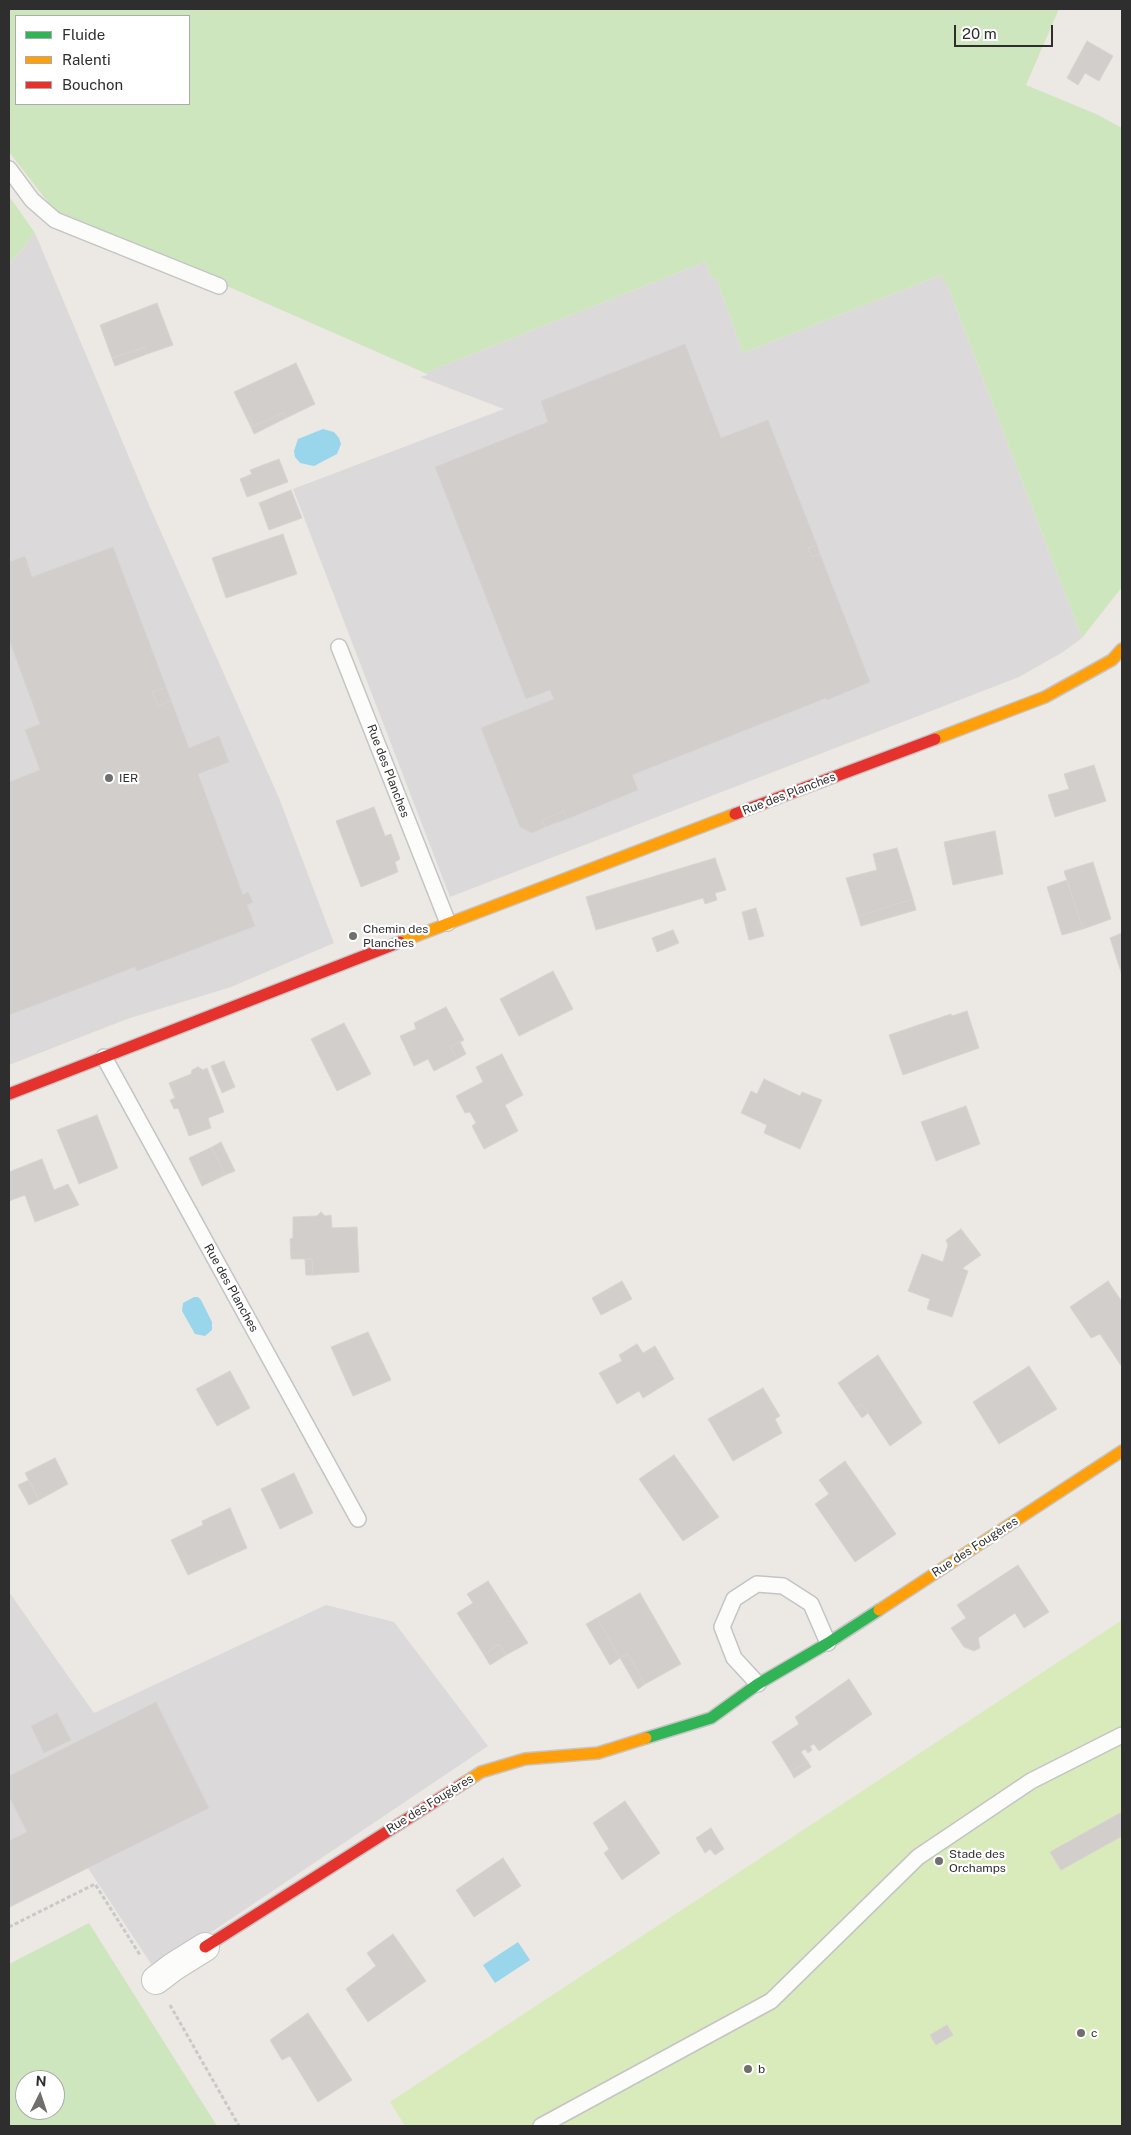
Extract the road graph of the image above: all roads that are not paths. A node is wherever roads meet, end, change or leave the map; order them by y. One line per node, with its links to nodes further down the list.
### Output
1 (9, 169): 2 (lane)
2 (219, 286)
3 (339, 647): 5 (lane, Rue des Planches)
4 (1119, 659): 5 (street, Rue des Planches)
5 (448, 923): 6 (street, Rue des Planches)
6 (104, 1057): 7 (street, Rue des Planches); 9 (lane, Rue des Planches)
7 (9, 1094)
8 (1122, 1451): 10 (street, Rue des Fougères)
9 (358, 1519)
10 (828, 1643): 11 (street, Rue des Fougères); 11 (lane)
11 (758, 1684): 13 (street, Rue des Fougères)
12 (1120, 1738): 15 (lane)
13 (205, 1947): 14 (street, Rue des Fougères)
14 (156, 1980)
15 (541, 2126)

